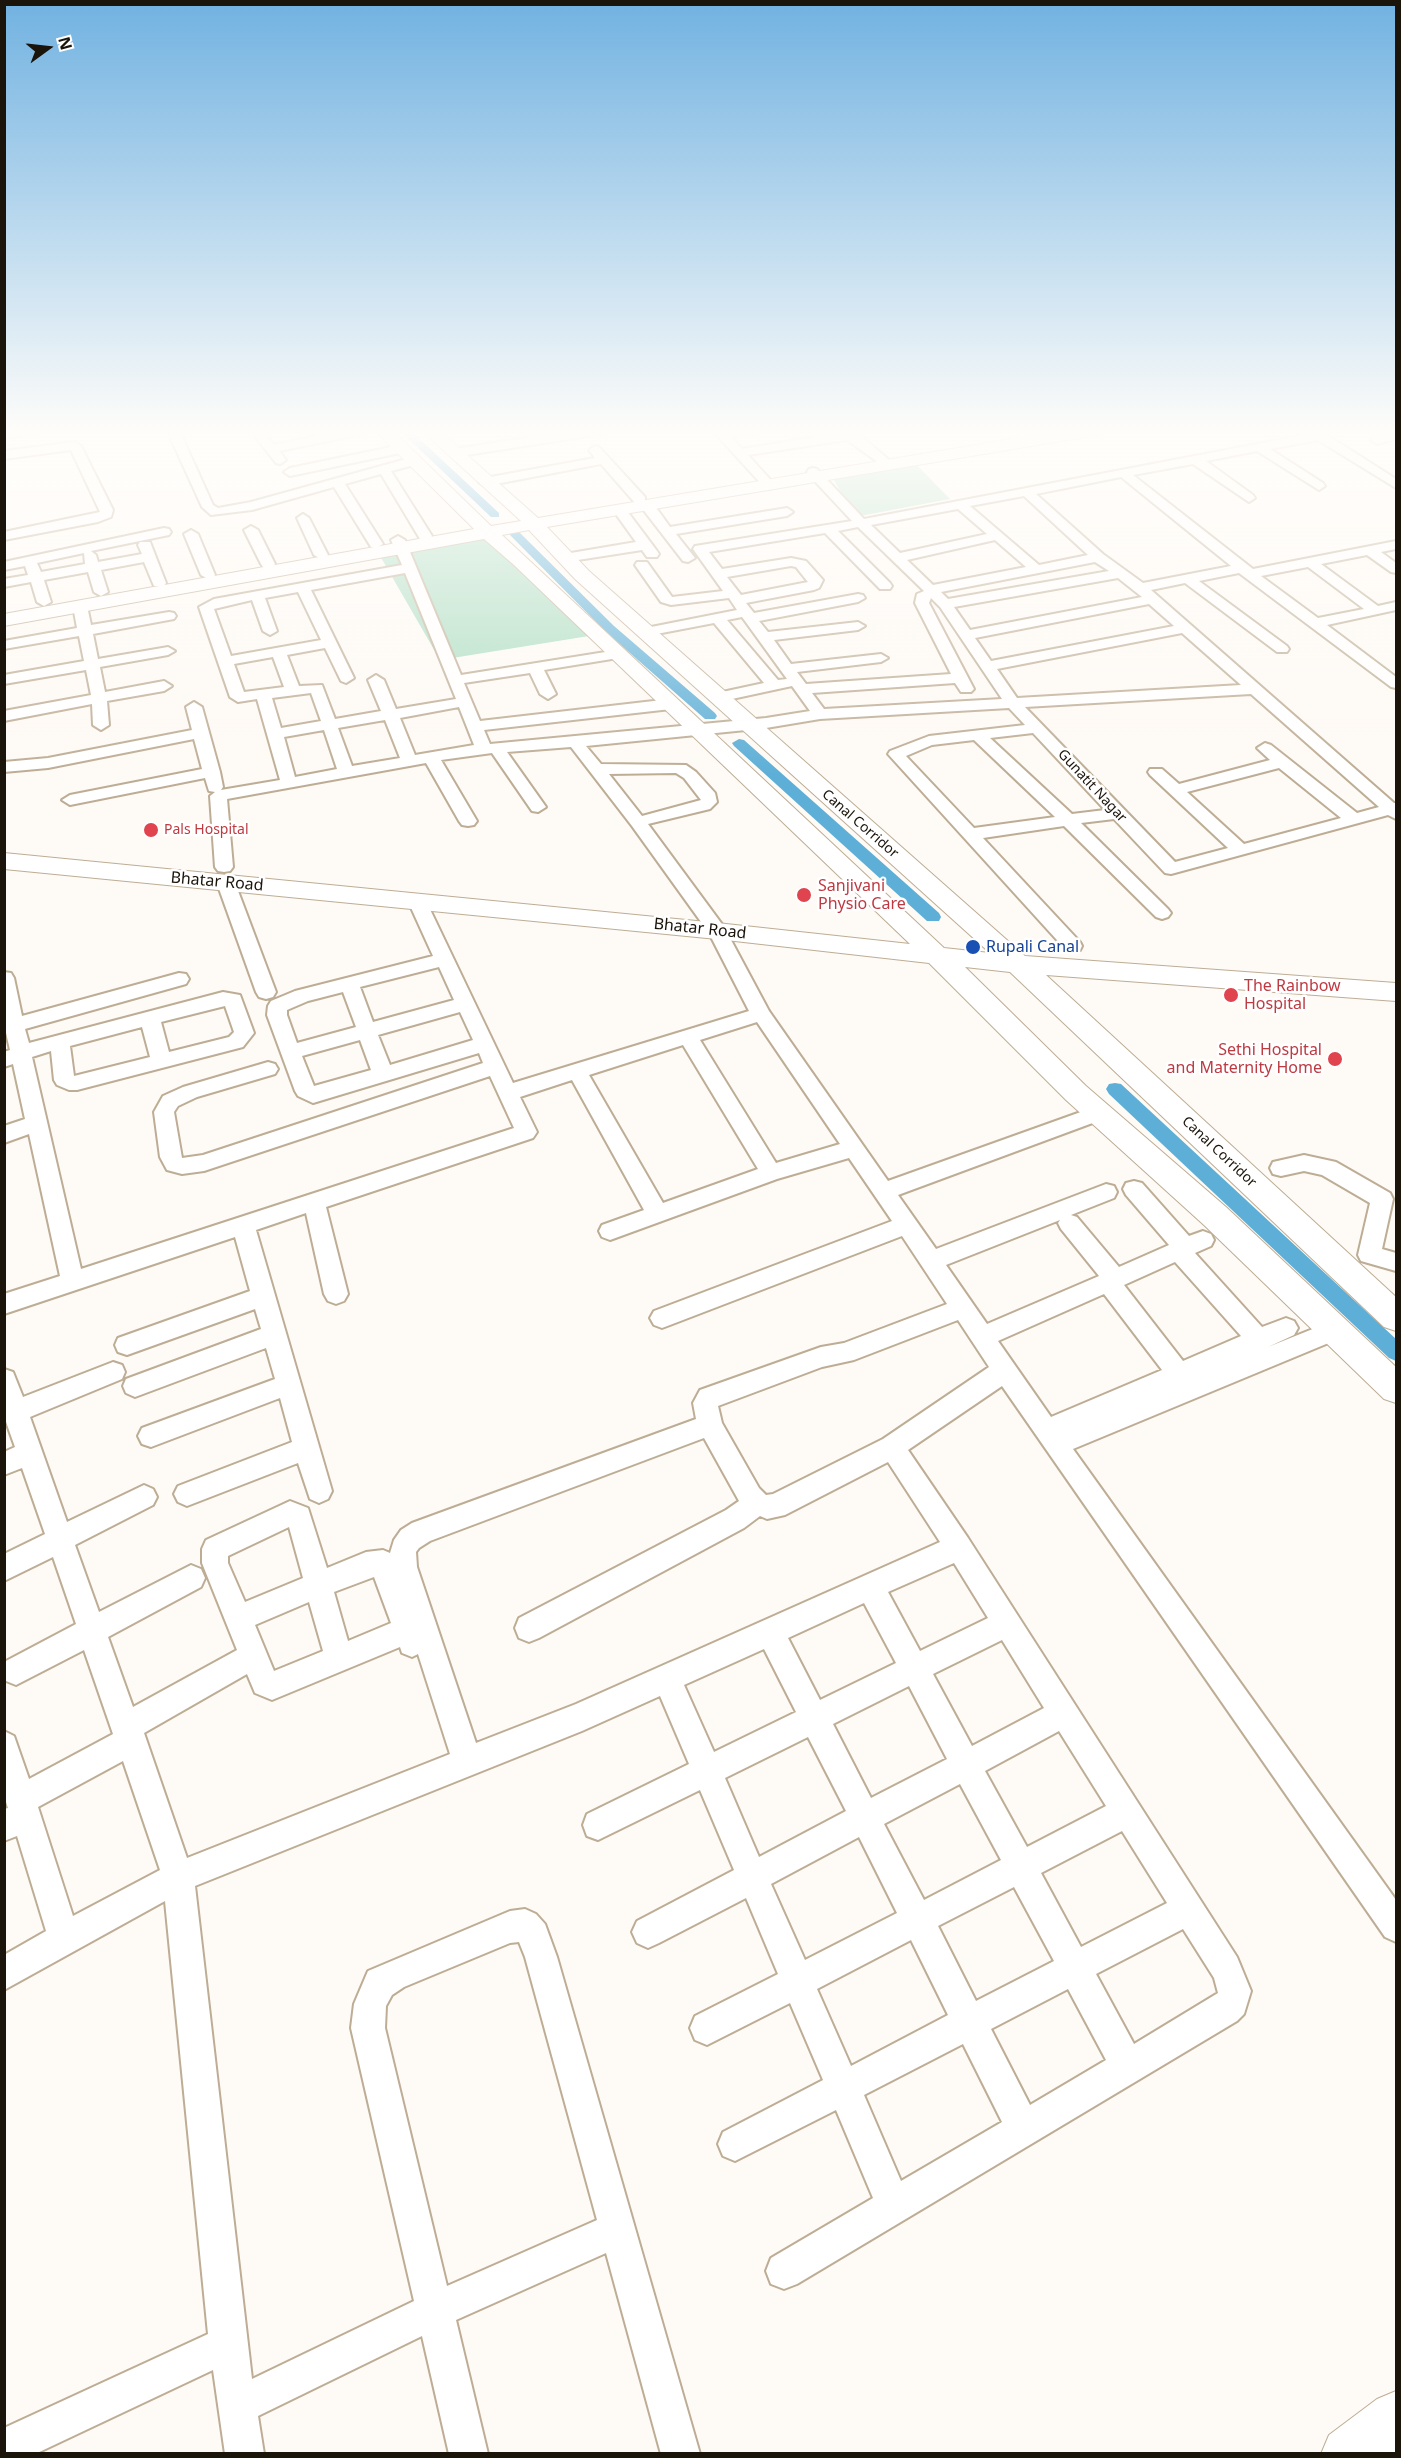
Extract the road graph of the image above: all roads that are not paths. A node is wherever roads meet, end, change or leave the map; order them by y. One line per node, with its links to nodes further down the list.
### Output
1 (400, 544): 41 (street)
2 (645, 544): 30 (street)
3 (104, 545): 34 (street)
4 (145, 545): 25 (street)
5 (195, 545): 43 (street)
6 (258, 545): 32 (street)
7 (316, 545): 24 (street)
8 (372, 545): 24 (street)
9 (396, 545): 58 (street)
10 (501, 545): 78 (street)
11 (553, 545): 27 (street, Canal Corridor)
12 (641, 545): 27 (street)
13 (678, 545): 28 (street)
14 (726, 545): 42 (street)
15 (844, 545): 47 (street)
16 (883, 545): 29 (street, Gunatit Nagar)
17 (958, 545): 29 (street)
18 (1008, 545): 36 (street)
19 (1085, 545): 26 (street)
20 (1213, 545): 39 (street)
21 (1396, 545): 22 (street)
22 (1369, 550): 31 (street); 37 (street)
23 (88, 553): 35 (street)
24 (321, 555): 32 (street)
25 (150, 557): 35 (street); 46 (street)
26 (1098, 557): 36 (street); 40 (street)
27 (566, 558): 70 (street, Canal Corridor)
28 (688, 558)
29 (897, 558): 51 (street, Gunatit Nagar)
30 (659, 562)
31 (1310, 562): 39 (street); 61 (street)
32 (268, 564): 43 (street)
33 (642, 565): 59 (street)
34 (4, 566)
35 (93, 567): 38 (street); 50 (street)
36 (1036, 569): 51 (street)
37 (1396, 569)
38 (34, 571): 45 (street); 56 (street)
39 (1246, 571): 44 (street); 65 (street)
40 (1122, 573): 49 (street); 57 (street)
41 (412, 574): 48 (street); 52 (street); 88 (street)
42 (718, 574): 59 (street); 59 (street)
43 (208, 575): 46 (street)
44 (1188, 579): 49 (street); 75 (street)
45 (4, 583)
46 (159, 583): 50 (street)
47 (885, 586)
48 (303, 587): 53 (street); 73 (street)
49 (1140, 588): 55 (street)
50 (101, 592): 56 (street)
51 (932, 592): 57 (street, Gunatit Nagar); 85 (street)
52 (340, 594)
53 (257, 596): 69 (street); 80 (street)
54 (858, 598): 59 (street)
55 (1152, 599): 67 (street); 71 (street)
56 (44, 602): 60 (street)
57 (945, 604): 71 (street, Gunatit Nagar)
58 (80, 606): 64 (street); 68 (street)
59 (741, 606): 63 (street); 72 (street)
60 (4, 609)
61 (1390, 609): 65 (street)
62 (169, 616): 68 (street)
63 (718, 618): 70 (street); 92 (street)
64 (4, 620)
65 (1315, 623): 90 (street)
66 (858, 626): 72 (street)
67 (1185, 628): 82 (street); 93 (street)
68 (85, 631): 74 (street); 81 (street)
69 (270, 631)
70 (646, 632): 97 (street, Canal Corridor)
71 (966, 635): 82 (street, Gunatit Nagar)
72 (764, 637): 89 (street)
73 (329, 643): 77 (street); 84 (street)
74 (4, 645)
75 (1282, 649)
76 (168, 651): 81 (street)
77 (279, 652): 80 (street); 94 (street)
78 (618, 654): 83 (street); 101 (street)
79 (881, 658): 89 (street)
80 (225, 662): 95 (street)
81 (92, 664): 86 (street); 98 (street)
82 (988, 666): 100 (street, Gunatit Nagar)
83 (535, 667): 88 (street); 96 (street)
84 (346, 678)
85 (960, 678): 89 (street); 102 (street)
86 (4, 680)
87 (376, 680): 104 (street)
88 (455, 680): 99 (street)
89 (795, 680): 92 (street); 105 (street)
90 (1396, 684)
91 (164, 686): 98 (street)
92 (775, 686): 97 (street)
93 (1255, 689): 100 (street); 132 (street)
94 (293, 690): 95 (street); 108 (street)
95 (263, 694): 114 (street)
96 (548, 694)
97 (718, 697): 109 (street, Canal Corridor)
98 (99, 699): 106 (street); 107 (street)
99 (464, 702): 104 (street); 110 (street)
100 (1012, 702): 102 (street); 111 (street, Gunatit Nagar)
101 (671, 704): 110 (street); 112 (street)
102 (974, 704): 105 (street)
103 (194, 707): 113 (street)
104 (389, 714): 108 (street); 120 (street)
105 (820, 714): 109 (street)
106 (4, 716)
107 (101, 725)
108 (329, 725): 114 (street); 126 (street)
109 (749, 725): 112 (street); 148 (street, Canal Corridor)
110 (475, 726): 118 (street)
111 (1037, 728): 115 (street); 133 (street, Gunatit Nagar)
112 (698, 730): 116 (street); 147 (street)
113 (201, 733): 122 (street); 124 (street)
114 (274, 734): 127 (street)
115 (977, 735): 134 (street); 138 (street)
116 (575, 742): 118 (street); 123 (street)
117 (1265, 748): 121 (street)
118 (490, 749): 119 (street); 131 (street)
119 (432, 757): 120 (street); 136 (street)
120 (410, 761): 126 (street)
121 (1282, 762): 128 (street); 135 (street)
122 (4, 767)
123 (596, 769): 137 (street); 137 (street)
124 (212, 771): 129 (street); 130 (street)
125 (1156, 772): 128 (street)
126 (346, 773): 127 (street)
127 (288, 783): 129 (street)
128 (1175, 790): 140 (street)
129 (218, 796): 142 (street)
130 (70, 800)
131 (538, 807)
132 (1395, 811): 135 (street)
133 (1118, 813): 134 (street); 140 (street, Gunatit Nagar)
134 (1068, 820): 138 (street); 145 (street)
135 (1355, 820): 140 (street)
136 (468, 821)
137 (638, 822): 144 (street)
138 (970, 834): 149 (street)
139 (4, 847): 142 (street)
140 (1241, 850)
141 (4, 861): 142 (street, Bhatar Road)
142 (225, 875): 143 (street, Bhatar Road); 144 (street); 157 (street)
143 (417, 901): 146 (street, Bhatar Road); 151 (street)
144 (702, 910): 146 (street); 147 (street)
145 (1162, 913)
146 (717, 931): 150 (street, Bhatar Road); 160 (street)
147 (914, 933): 148 (street); 150 (street)
148 (994, 942): 149 (street); 152 (street, Canal Corridor)
149 (1073, 946): 153 (street)
150 (936, 955): 152 (street, Bhatar Road); 175 (street)
151 (444, 958): 156 (street); 159 (street)
152 (1017, 964): 158 (street, Bhatar Road); 199 (street, Canal Corridor)
153 (1396, 976)
154 (4, 978): 162 (street)
155 (179, 980): 162 (street)
156 (349, 983): 163 (street); 167 (street)
157 (266, 992)
158 (1396, 992)
159 (465, 1004): 163 (street); 166 (street)
160 (761, 1014): 164 (street); 178 (street)
161 (150, 1018): 165 (street); 169 (street); 169 (street)
162 (15, 1025): 168 (street)
163 (366, 1031): 167 (street); 173 (street)
164 (688, 1037): 172 (street); 180 (street)
165 (60, 1042): 168 (street); 169 (street)
166 (484, 1044): 170 (street); 173 (street)
167 (289, 1052): 173 (street)
168 (13, 1056): 176 (street)
169 (161, 1061)
170 (495, 1067): 171 (street); 174 (street)
171 (268, 1069)
172 (577, 1071): 174 (street); 185 (street)
173 (383, 1074)
174 (507, 1093): 184 (street)
175 (1098, 1113): 182 (street); 202 (street)
176 (38, 1122): 177 (street); 193 (street)
177 (4, 1135)
178 (854, 1148): 180 (street); 182 (street)
179 (1281, 1168): 192 (street)
180 (771, 1173): 185 (street)
181 (1134, 1189): 190 (street)
182 (884, 1191): 188 (street)
183 (1106, 1192): 191 (street)
184 (314, 1202): 187 (street); 195 (street)
185 (658, 1214): 189 (street)
186 (1069, 1222): 194 (street)
187 (243, 1224): 193 (street); 196 (street)
188 (907, 1225): 191 (street); 200 (street)
189 (610, 1231)
190 (1189, 1246): 194 (street); 205 (street)
191 (932, 1261): 198 (street)
192 (1396, 1262)
193 (72, 1280): 197 (street)
194 (1111, 1280): 204 (street); 209 (street)
195 (336, 1293)
196 (264, 1296): 203 (street); 206 (street)
197 (4, 1304)
198 (962, 1308): 204 (street); 215 (street)
199 (1396, 1317)
200 (662, 1318)
201 (1286, 1328): 205 (street)
202 (1335, 1330): 213 (street); 217 (street)
203 (275, 1334): 211 (street); 212 (street)
204 (982, 1337): 207 (street)
205 (1259, 1340): 209 (street)
206 (127, 1345)
207 (1005, 1370): 217 (street); 218 (street)
208 (113, 1372): 214 (street)
209 (1179, 1374): 217 (street)
210 (4, 1379): 214 (street)
211 (289, 1384): 216 (street); 219 (street)
212 (135, 1386)
213 (1396, 1388)
214 (16, 1411): 220 (street)
215 (710, 1425): 224 (street); 246 (street)
216 (151, 1436)
217 (1051, 1438): 258 (street)
218 (892, 1447): 224 (street); 226 (street)
219 (307, 1448): 221 (street); 222 (street)
220 (18, 1458): 225 (street)
221 (319, 1491)
222 (188, 1494)
223 (144, 1497): 225 (street)
224 (757, 1503): 233 (street)
225 (60, 1541): 227 (street); 235 (street)
226 (959, 1547): 230 (street); 232 (street)
227 (4, 1568)
228 (191, 1578): 235 (street)
229 (318, 1585): 231 (street); 231 (street); 234 (street); 237 (street)
230 (870, 1586): 236 (street); 239 (street)
231 (238, 1618): 237 (street)
232 (1007, 1623): 239 (street); 242 (street)
233 (529, 1628)
234 (407, 1630): 237 (street); 246 (street)
235 (94, 1631): 240 (street); 244 (street)
236 (770, 1632): 241 (street); 243 (street)
237 (339, 1659)
238 (238, 1664): 244 (street)
239 (914, 1669): 243 (street); 247 (street)
240 (16, 1671)
241 (667, 1678): 246 (street); 248 (street)
242 (1064, 1713): 247 (street); 249 (street)
243 (814, 1719): 248 (street); 251 (street)
244 (129, 1733): 250 (street); 255 (street)
245 (5, 1750): 250 (street)
246 (463, 1764): 255 (street)
247 (966, 1765): 251 (street); 253 (street)
248 (708, 1771): 252 (street); 254 (street)
249 (1127, 1812): 253 (street); 256 (street)
250 (17, 1814): 260 (street)
251 (865, 1818): 254 (street); 257 (street)
252 (598, 1825)
253 (1020, 1867): 257 (street); 261 (street)
254 (753, 1876): 259 (street); 263 (street)
255 (178, 1877): 260 (street); 274 (street)
256 (1188, 1909): 261 (street); 266 (street)
257 (917, 1920): 263 (street); 264 (street)
258 (1396, 1926)
259 (648, 1932)
260 (64, 1938): 262 (street)
261 (1074, 1967): 264 (street); 266 (street)
262 (4, 1974)
263 (798, 1982): 265 (street); 267 (street)
264 (969, 2022): 267 (street); 268 (street)
265 (707, 2028)
266 (1128, 2067): 268 (street)
267 (844, 2088): 269 (street); 270 (street)
268 (1024, 2130): 270 (street)
269 (735, 2144)
270 (894, 2206): 272 (street)
271 (618, 2229): 273 (street); 273 (street); 281 (street)
272 (784, 2271)
273 (435, 2310): 275 (street); 280 (street)
274 (228, 2344): 275 (street); 277 (street)
275 (237, 2406): 279 (street)
276 (1396, 2418): 278 (street)
277 (4, 2448)
278 (1353, 2452)
279 (245, 2454)
280 (469, 2454)
281 (681, 2454)

